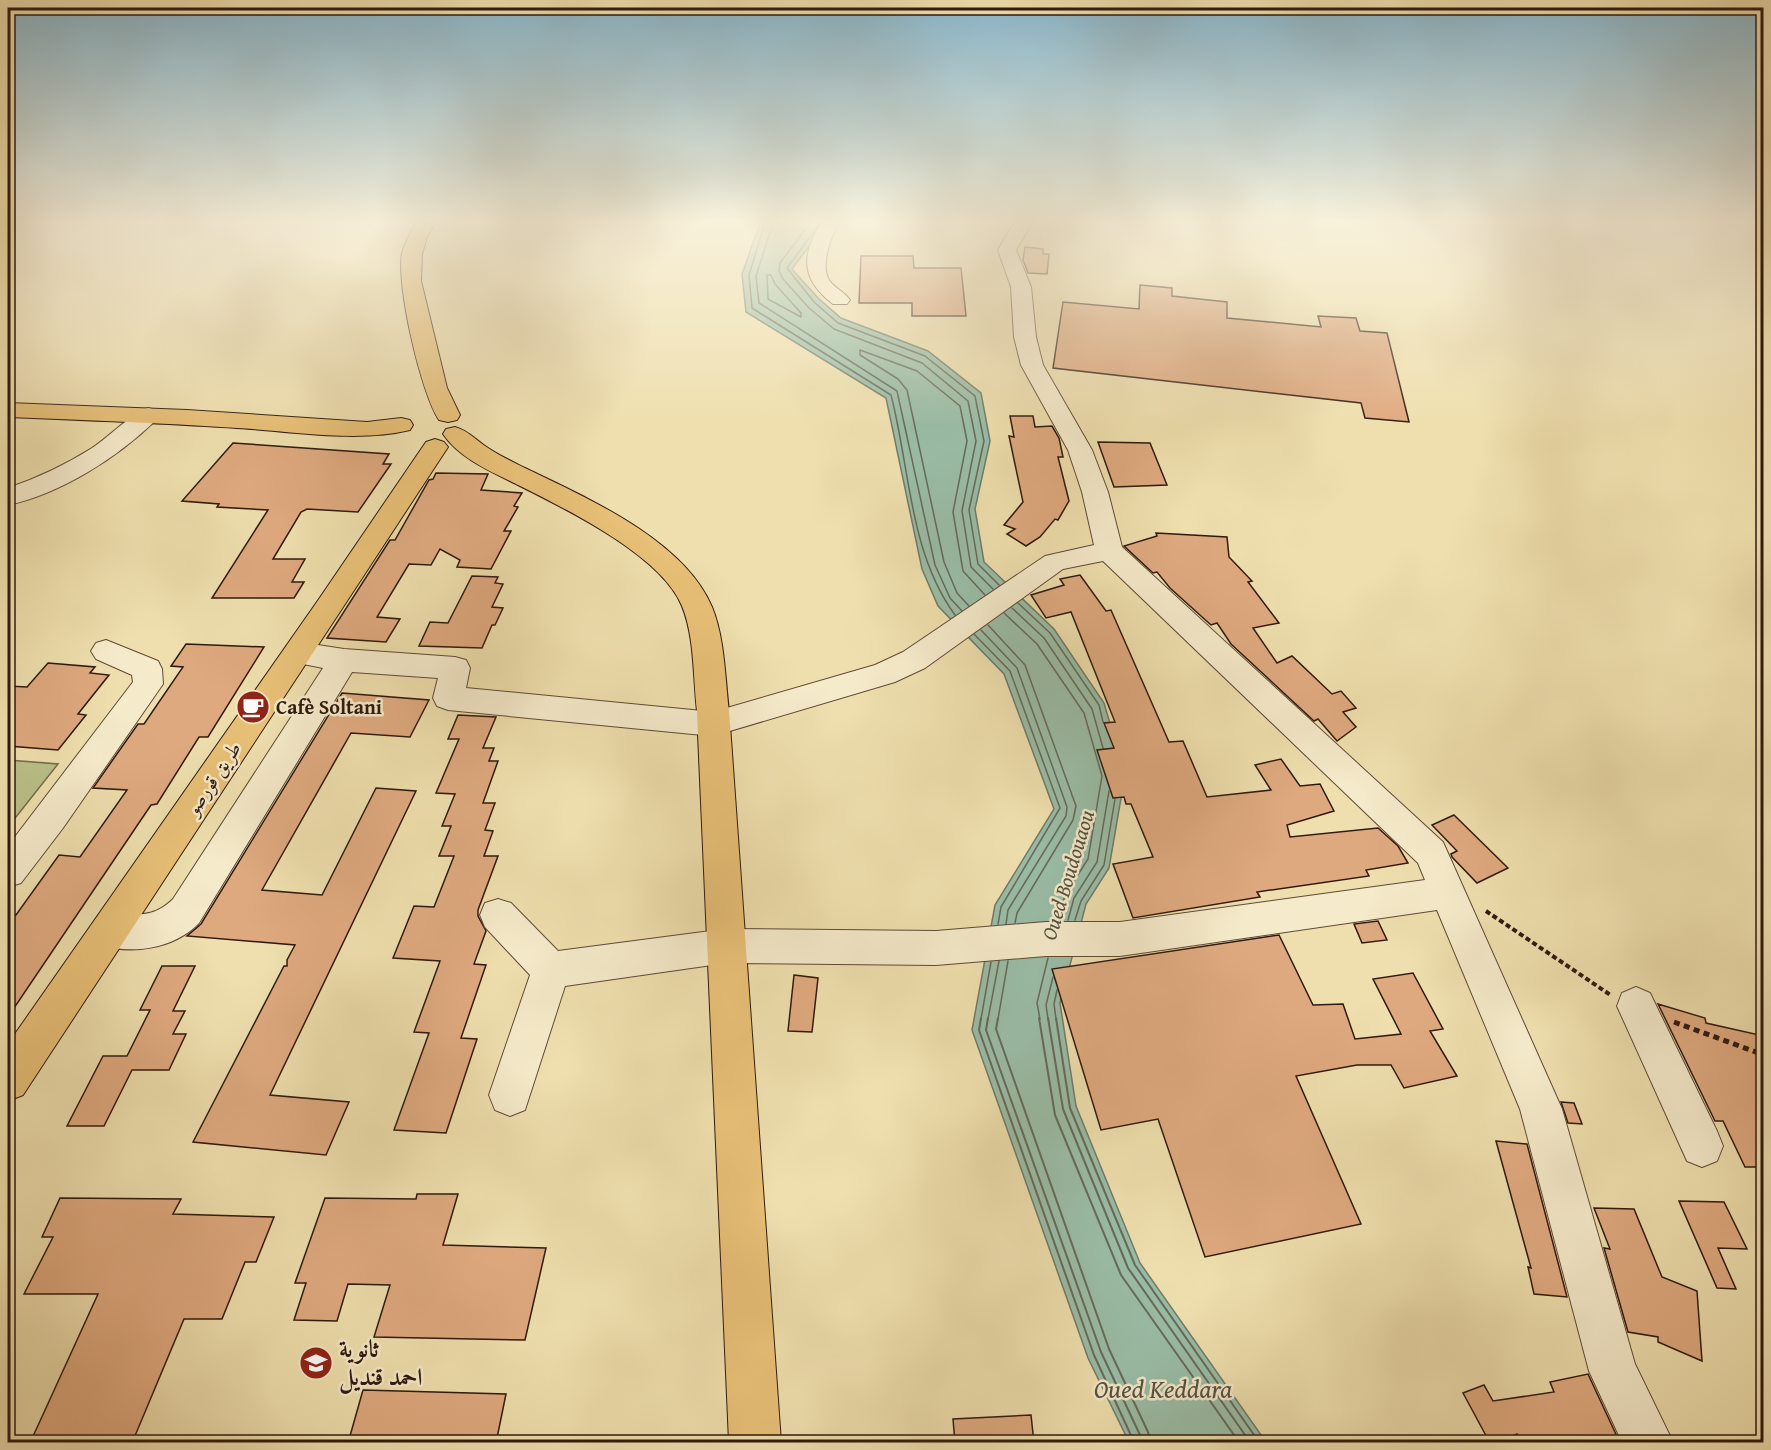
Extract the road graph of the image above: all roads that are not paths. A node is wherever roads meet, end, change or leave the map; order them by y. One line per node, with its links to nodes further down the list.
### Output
1 (413, 291): 5 (main road)
2 (828, 291): 4 (street)
3 (1021, 291): 11 (street)
4 (840, 300)
5 (435, 388): 7 (main road); 9 (main road)
6 (8, 410): 8 (main road)
7 (423, 411)
8 (148, 415): 9 (main road); 10 (street)
9 (425, 441): 13 (main road, طريق قورصو); 15 (main road)
10 (8, 497)
11 (1109, 550): 15 (street); 17 (street)
12 (106, 651): 16 (street)
13 (298, 653): 14 (street); 19 (main road, طريق قورصو)
14 (344, 660): 15 (street); 19 (street)
15 (713, 723): 20 (main road)
16 (8, 872)
17 (1449, 892): 20 (street); 27 (street)
18 (498, 915): 21 (street)
19 (109, 931): 23 (main road, طريق قورصو)
20 (726, 946): 21 (street); 26 (main road)
21 (551, 970): 24 (street)
22 (1636, 1006): 25 (street)
23 (8, 1080)
24 (510, 1095)
25 (1702, 1146)
26 (755, 1443)
27 (1648, 1443)

